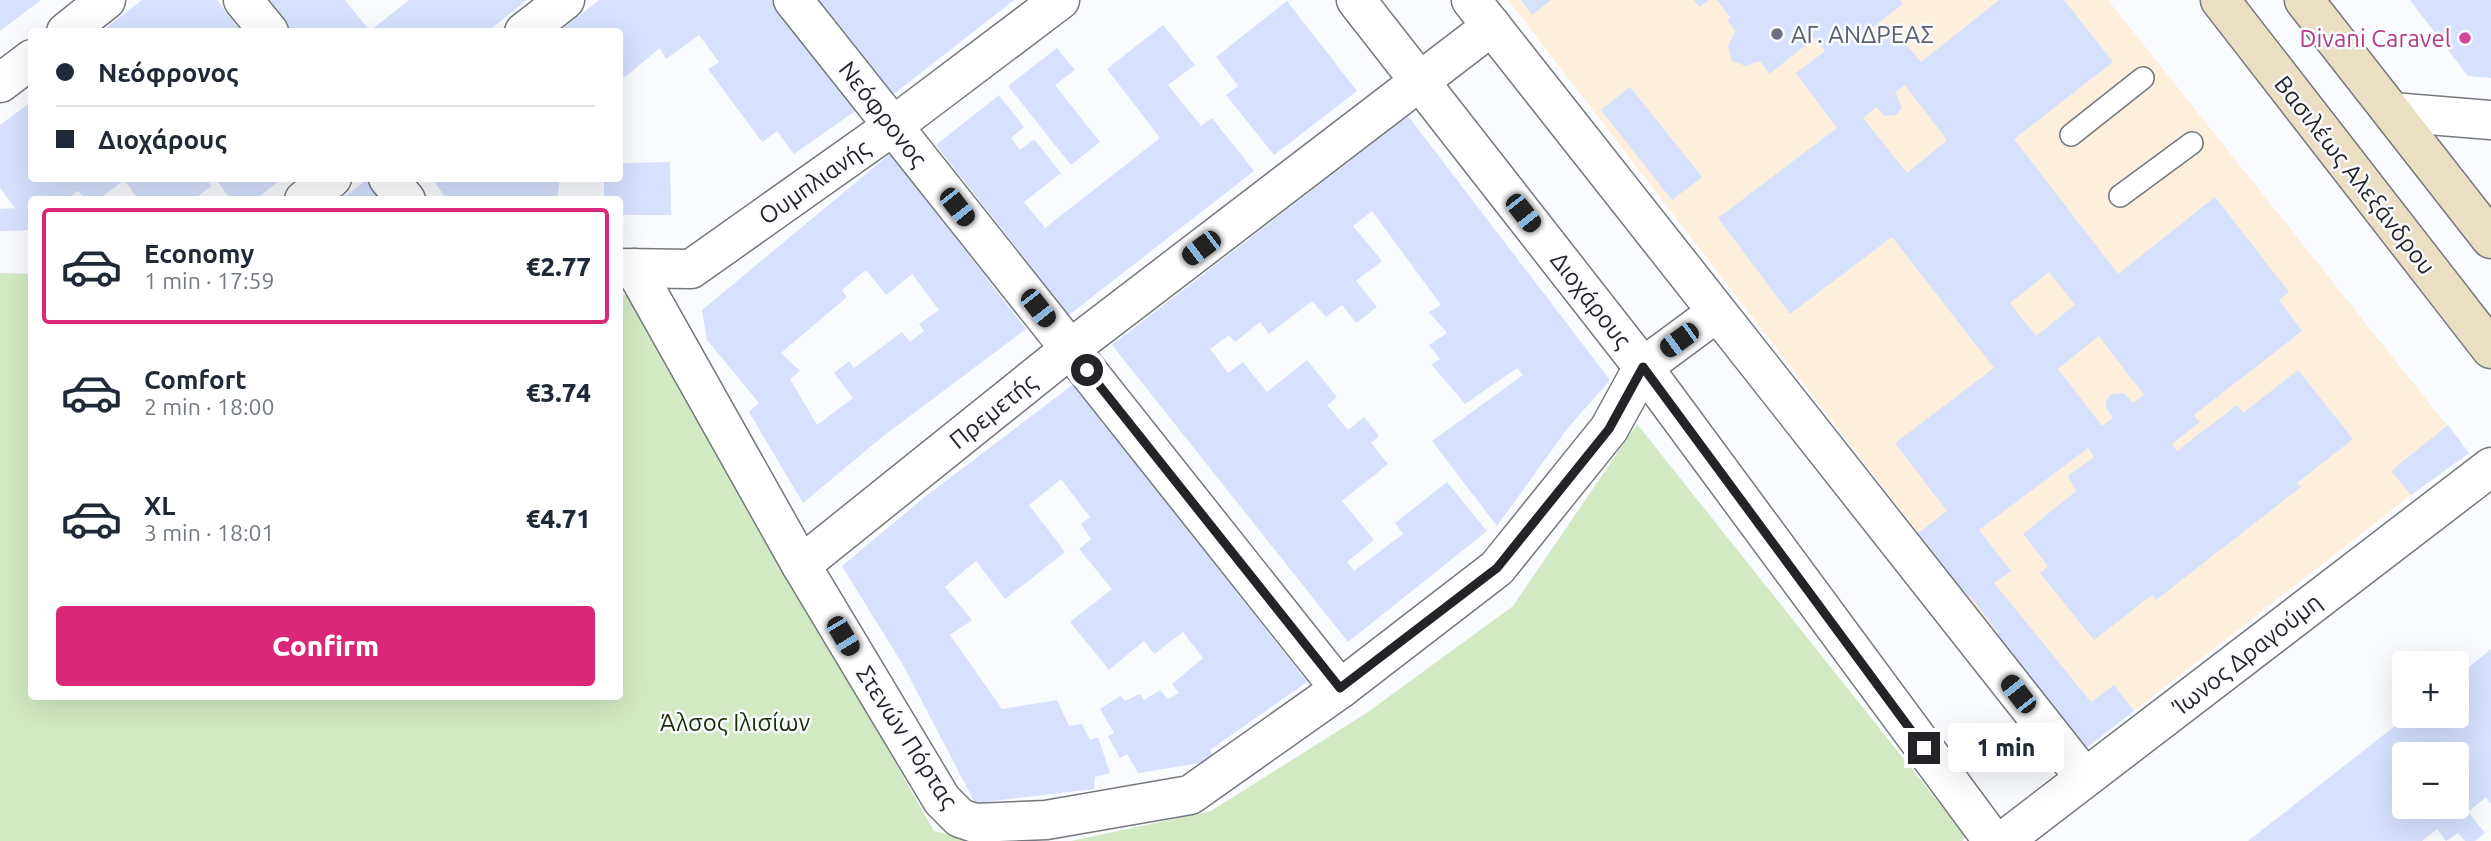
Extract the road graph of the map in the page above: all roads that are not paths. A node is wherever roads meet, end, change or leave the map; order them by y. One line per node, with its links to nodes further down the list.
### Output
1 (106, 0): 10 (street)
2 (243, 0): 11 (street)
3 (565, 0): 12 (street)
4 (793, 0): 19 (street, Νεόφρονος)
5 (1060, 0): 19 (street, Ουμπλιανής)
6 (1356, 0): 15 (street, Διοχάρους)
7 (2220, 0): 31 (main road, Βασιλέως Αλεξάνδρου)
8 (2304, 0): 17 (main road)
9 (1482, 13): 15 (street, Πρεμετής); 29 (street)
10 (71, 28)
11 (266, 28)
12 (529, 28)
13 (28, 62): 16 (street)
14 (2143, 78): 20 (lane)
15 (1421, 81): 30 (street, Πρεμετής); 32 (street, Διοχάρους)
16 (0, 83)
17 (2392, 112): 18 (street); 27 (main road)
18 (2491, 120)
19 (893, 126): 28 (street, Ουμπλιανής); 30 (street, Νεόφρονος)
20 (2071, 135)
21 (2192, 143): 24 (lane)
22 (327, 182): 25 (street)
23 (391, 182): 26 (street)
24 (2120, 195)
25 (309, 196)
26 (402, 196)
27 (2491, 239)
28 (627, 268): 34 (street, Στενών Πόρτας)
29 (1716, 313): 32 (street); 36 (street)
30 (1070, 349): 34 (street, Πρεμετής); 35 (street, Νεόφρονος)
31 (2491, 349)
32 (1643, 367): 35 (street, Στενών Πόρτας); 37 (street, Διοχάρους)
33 (2491, 467): 36 (street, Ίωνος Δραγούμη)
34 (801, 565): 35 (street, Στενών Πόρτας)
35 (1340, 688)
36 (2085, 778): 38 (street, Ίωνος Δραγούμη)
37 (1993, 841)
38 (2003, 841)

